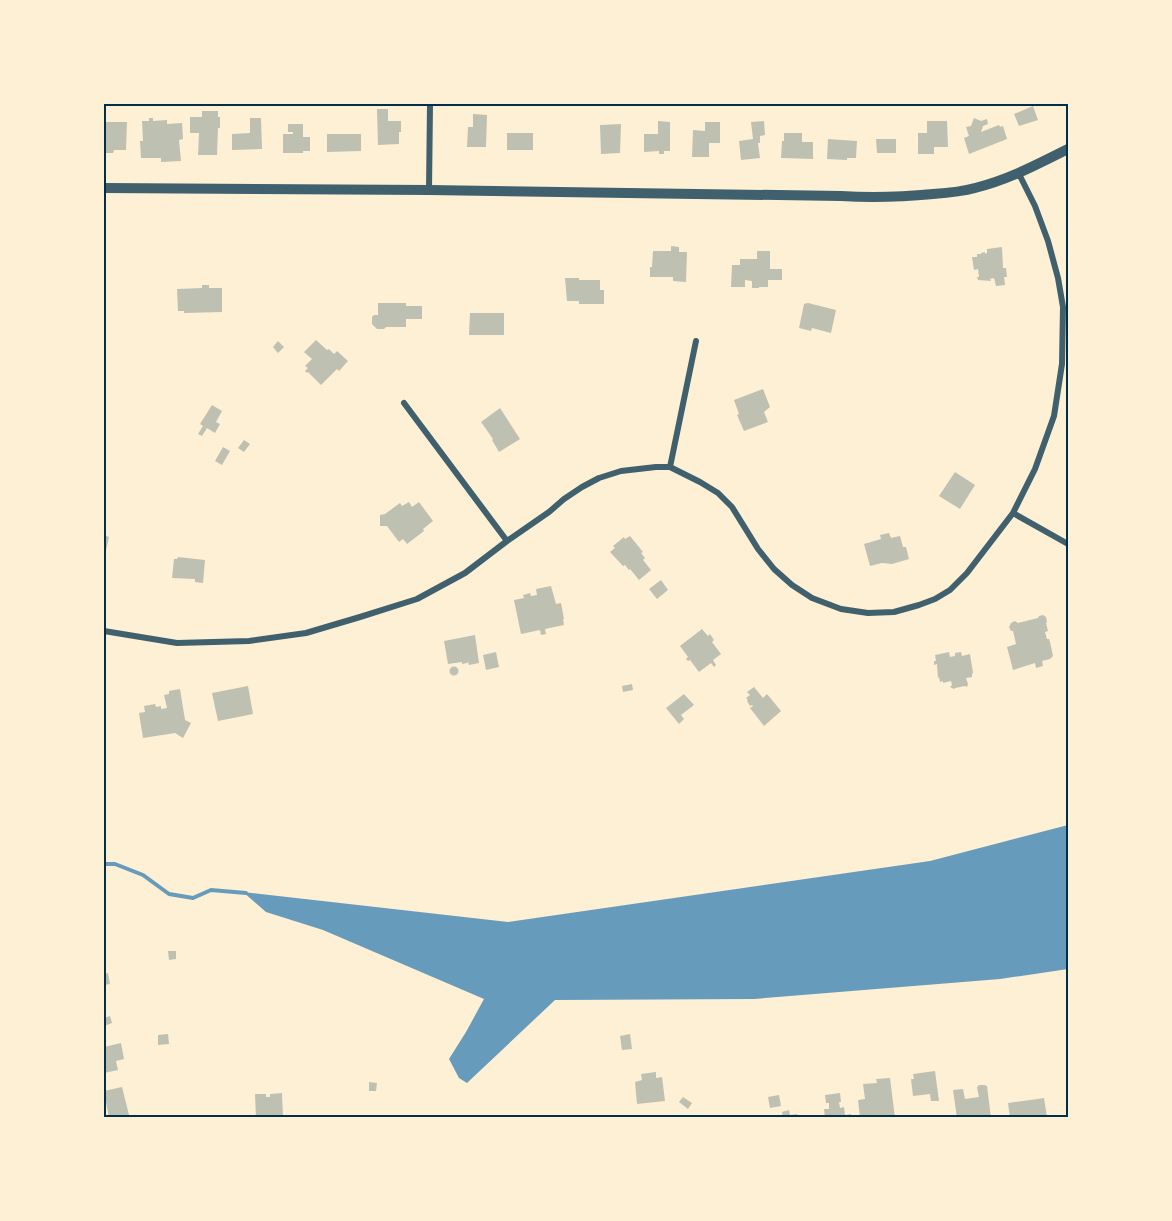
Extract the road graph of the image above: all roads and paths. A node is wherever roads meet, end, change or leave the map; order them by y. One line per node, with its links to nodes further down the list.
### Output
1 (430, 104): 5 (street)
2 (1068, 149): 3 (street)
3 (1019, 174): 5 (street); 6 (street)
4 (104, 188): 5 (street)
5 (429, 190)
6 (1066, 307): 10 (street)
7 (696, 341): 9 (street)
8 (404, 403): 11 (street)
9 (670, 467): 10 (street); 11 (street)
10 (1013, 513): 12 (street)
11 (507, 541): 13 (street)
12 (1068, 544)
13 (104, 631)

